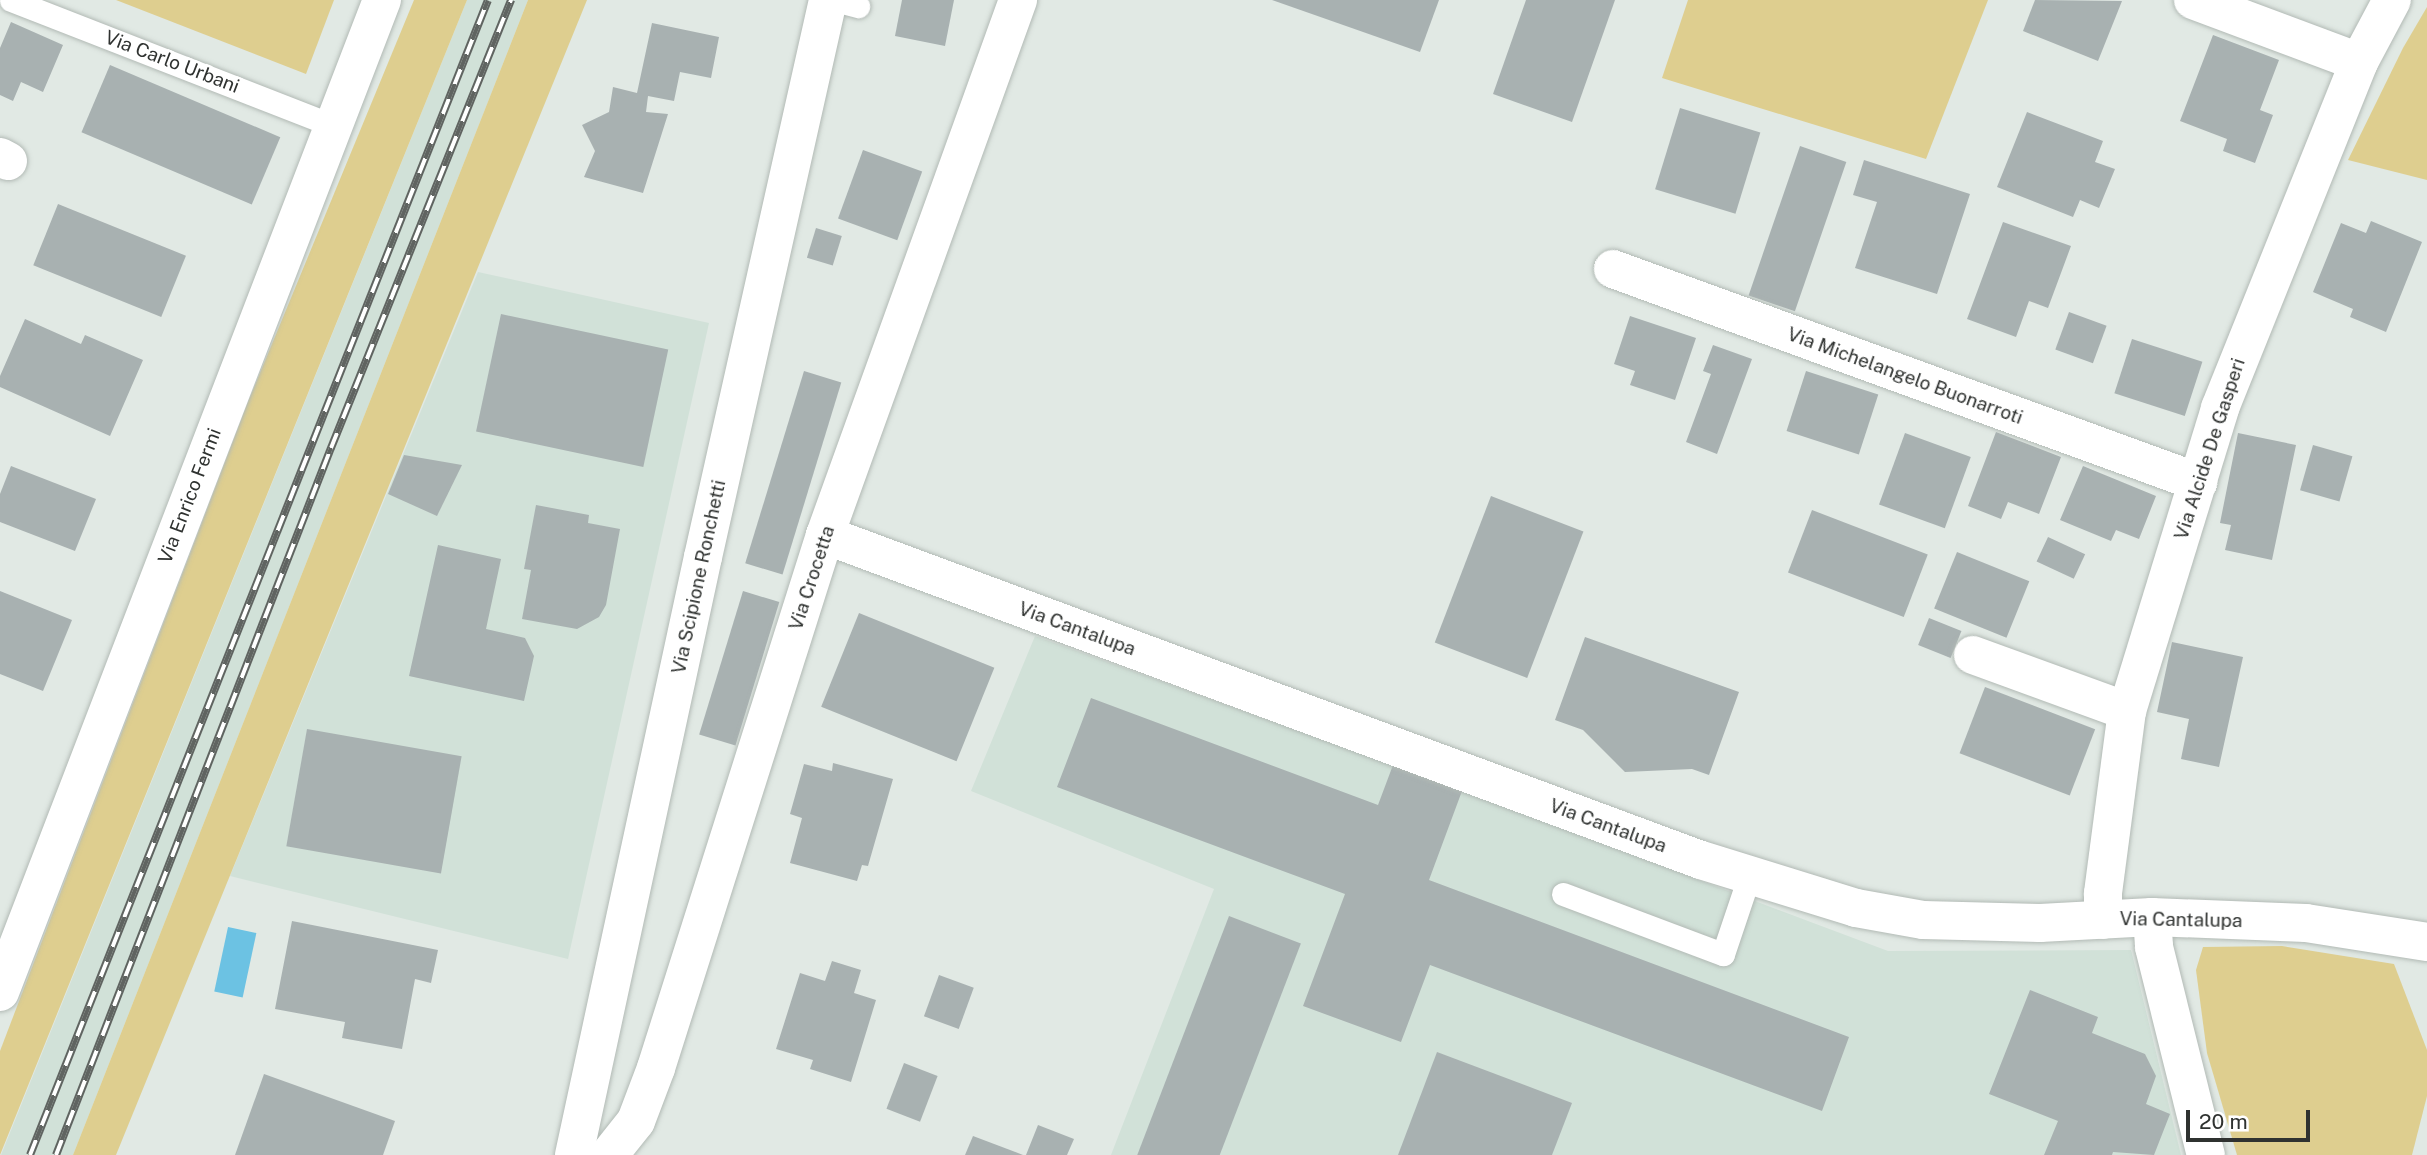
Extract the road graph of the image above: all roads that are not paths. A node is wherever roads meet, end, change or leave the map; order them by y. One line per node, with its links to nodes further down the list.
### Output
1 (11, 0): 9 (lane, Via Carlo Urbani)
2 (382, 0): 9 (street, Via Enrico Fermi)
3 (835, 0): 7 (lane)
4 (1018, 0): 12 (street, Via Crocetta)
5 (2193, 0): 8 (street)
6 (2392, 0): 8 (street, Via Alcide De Gasperi)
7 (843, 3): 22 (street, Via Scipione Ronchetti)
8 (2359, 62): 11 (street, Via Alcide De Gasperi)
9 (332, 125): 18 (street, Via Enrico Fermi)
10 (1613, 270): 11 (street, Via Michelangelo Buonarroti)
11 (2198, 482): 14 (street, Via Alcide De Gasperi)
12 (825, 535): 15 (street, Via Cantalupa); 23 (street, Via Crocetta)
13 (1973, 655): 14 (street)
14 (2127, 711): 19 (street, Via Alcide De Gasperi)
15 (1750, 874): 16 (lane); 19 (street, Via Cantalupa)
16 (1563, 894)
17 (2152, 917): 19 (street, Via Cantalupa); 20 (street, Via Cantalupa); 24 (street)
18 (13, 920): 21 (street, Via Enrico Fermi)
19 (2103, 920)
20 (2411, 939)
21 (0, 992)
22 (574, 1155)
23 (609, 1155)
24 (2206, 1155)

